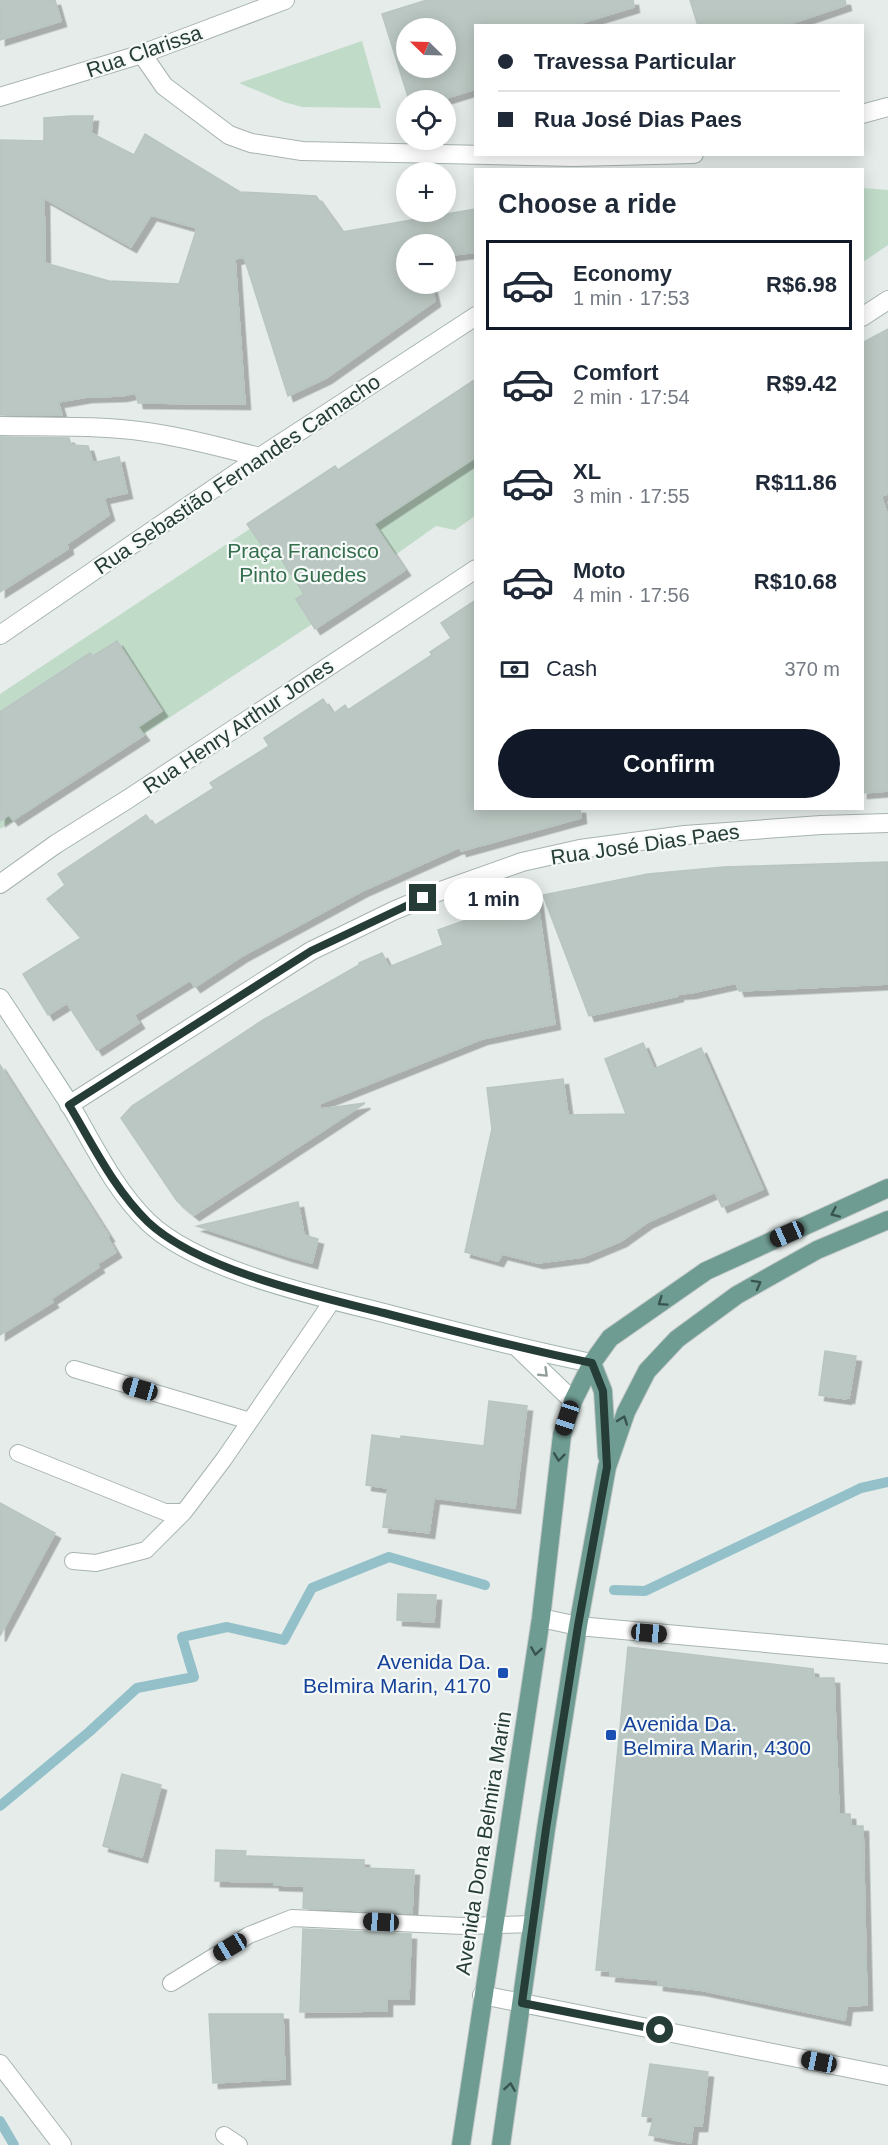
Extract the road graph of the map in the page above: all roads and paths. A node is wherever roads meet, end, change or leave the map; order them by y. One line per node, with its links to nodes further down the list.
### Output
1 (285, 0): 2 (street, Rua Clarissa)
2 (142, 54): 3 (street, Rua Clarissa); 6 (street)
3 (0, 97)
4 (888, 107): 5 (street)
5 (864, 113)
6 (474, 155)
7 (700, 156): 8 (street)
8 (684, 168)
9 (888, 300): 10 (street)
10 (864, 315)
11 (474, 317): 13 (street, Rua Sebastião Fernandes Camacho)
12 (0, 426): 13 (street)
13 (260, 457): 15 (street, Rua Sebastião Fernandes Camacho)
14 (474, 570): 18 (street, Rua Henry Arthur Jones)
15 (0, 635)
16 (819, 817): 17 (street, Rua José Dias Paes); 20 (street, Rua José Dias Paes)
17 (888, 823)
18 (0, 884)
19 (0, 998): 20 (street)
20 (69, 1105): 23 (street)
21 (888, 1188): 25 (main road, Avenida Dona Belmira Marin, one-way to 25)
22 (888, 1220): 30 (main road, one-way to 22)
23 (333, 1300): 24 (street); 28 (lane)
24 (514, 1345): 25 (street); 27 (street, one-way to 27)
25 (592, 1363): 27 (main road, Avenida Dona Belmira Marin); 30 (main road)
26 (74, 1369): 28 (lane)
27 (573, 1401): 33 (main road, Avenida Dona Belmira Marin, one-way to 33)
28 (250, 1421): 31 (lane)
29 (18, 1453): 31 (lane)
30 (607, 1467): 34 (main road)
31 (184, 1512): 32 (lane)
32 (73, 1561)
33 (541, 1618): 34 (street); 37 (main road, Avenida Dona Belmira Marin, one-way to 37)
34 (578, 1626): 35 (street); 36 (main road)
35 (888, 1654)
36 (533, 1924): 37 (lane); 40 (main road)
37 (493, 1926): 38 (lane); 39 (main road, Avenida Dona Belmira Marin)
38 (171, 1983)
39 (482, 1995): 40 (street); 46 (main road, Avenida Dona Belmira Marin)
40 (522, 2003): 42 (street); 47 (main road, one-way to 40)
41 (0, 2064): 44 (street)
42 (888, 2076)
43 (224, 2135): 45 (lane)
44 (62, 2145)
45 (239, 2145)
46 (461, 2145)
47 (501, 2145)

